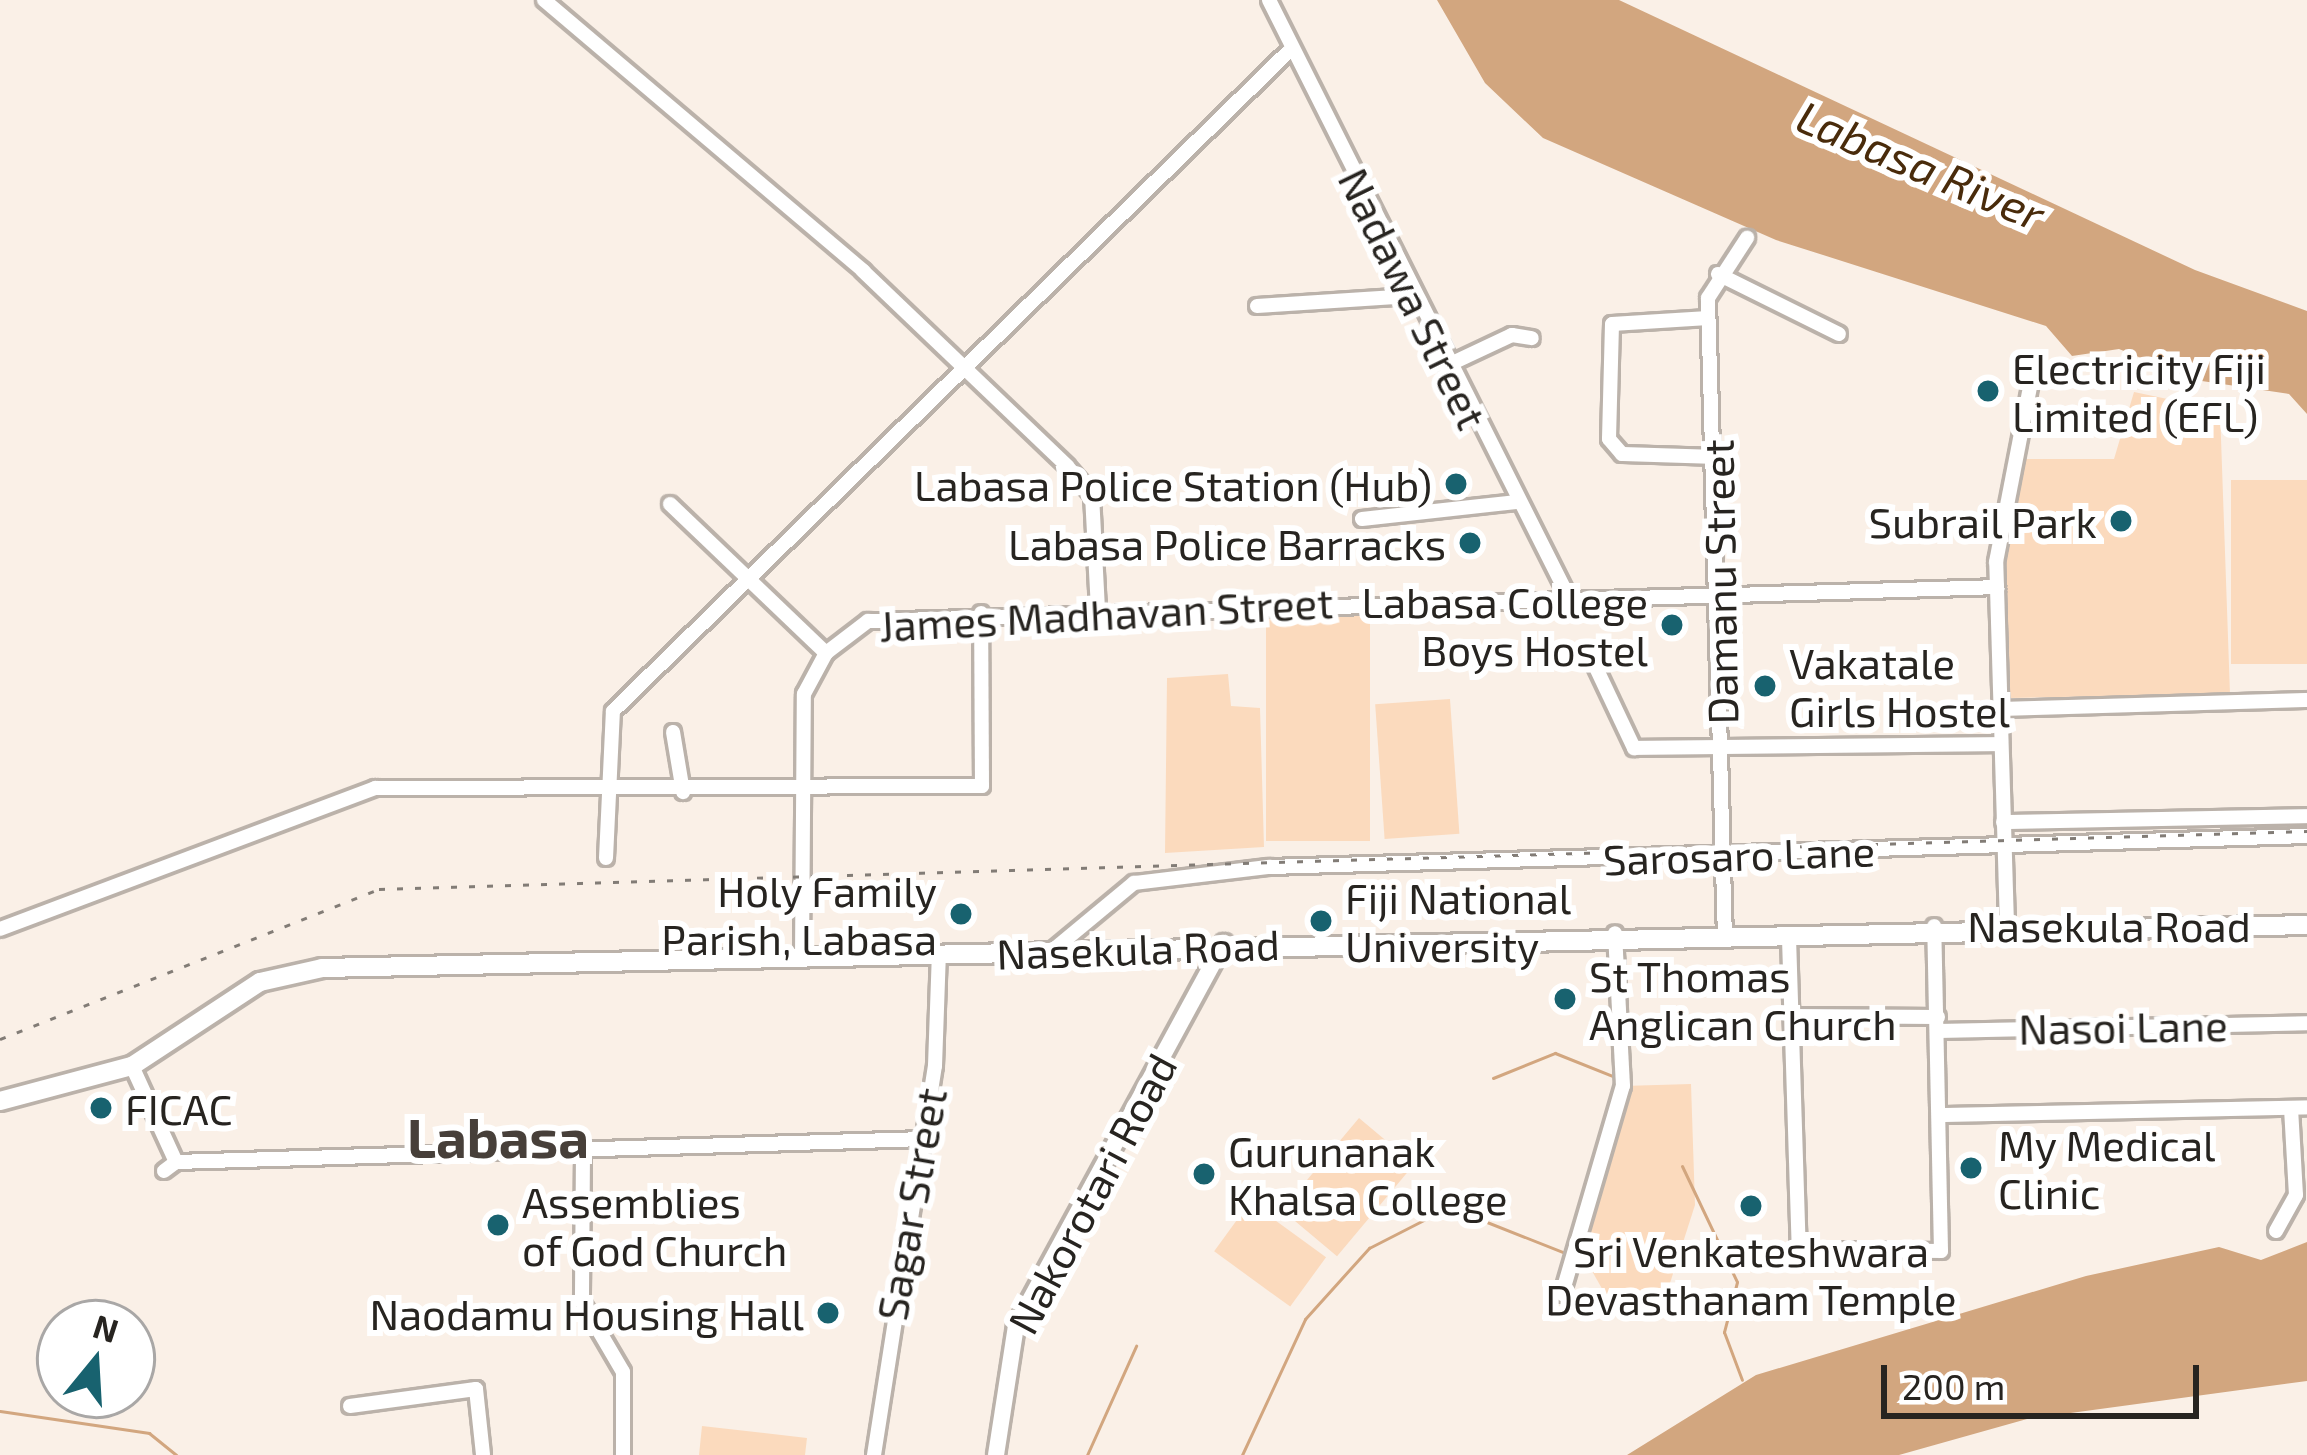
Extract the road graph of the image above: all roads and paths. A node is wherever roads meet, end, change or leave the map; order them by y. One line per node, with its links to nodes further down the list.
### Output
1 (544, 0): 13 (street)
2 (1269, 0): 3 (street, Nadawa Street)
3 (1288, 52): 6 (street, Nadawa Street); 13 (street)
4 (1747, 238): 5 (street, Damanu Street)
5 (1718, 274): 8 (street, Damanu Street); 9 (street)
6 (1411, 296): 7 (street); 12 (street, Nadawa Street)
7 (1257, 306)
8 (1708, 318): 14 (street, Damanu Street); 14 (street)
9 (1839, 334)
10 (1532, 338): 12 (street)
11 (2035, 361): 19 (street)
12 (1446, 366): 15 (street, Nadawa Street)
13 (970, 368): 18 (street); 22 (street)
14 (1718, 457): 20 (street, Damanu Street)
15 (1516, 502): 17 (street); 21 (street, Nadawa Street)
16 (670, 504): 18 (street)
17 (1362, 519)
18 (755, 579): 24 (street); 33 (street)
19 (1997, 587): 20 (street, James Madhavan Street); 27 (street)
20 (1723, 589): 21 (street, James Madhavan Street); 30 (street, Damanu Street)
21 (1566, 592): 22 (street, James Madhavan Street)
22 (1098, 610): 23 (street, James Madhavan Street)
23 (981, 613): 24 (street, James Madhavan Street); 31 (street)
24 (826, 653): 31 (street, James Madhavan Street)
25 (1591, 657): 30 (street)
26 (2307, 700): 27 (street)
27 (1999, 709): 29 (street)
28 (673, 732): 32 (street)
29 (2001, 744): 30 (street); 35 (street)
30 (1722, 748): 38 (street, Damanu Street)
31 (804, 790): 32 (street); 50 (street, James Madhavan Street)
32 (683, 792): 33 (street)
33 (609, 795): 39 (street); 43 (street)
34 (2307, 816): 35 (street)
35 (2003, 822): 37 (street)
36 (2307, 836): 37 (street, Sarosaro Lane)
37 (2004, 843): 38 (street, Sarosaro Lane); 40 (street)
38 (1727, 856): 46 (street, Damanu Street); 48 (street, Sarosaro Lane)
39 (605, 859)
40 (2007, 925): 41 (main road, Nasekula Road); 42 (main road, Nasekula Road)
41 (2307, 925)
42 (1934, 926): 45 (main road, Nasekula Road); 53 (street)
43 (0, 929)
44 (1615, 933): 46 (main road, Nasekula Road); 47 (main road, Nasekula Road); 61 (street)
45 (1789, 938): 46 (main road, Nasekula Road); 51 (street)
46 (1725, 940)
47 (1224, 944): 48 (main road, Nasekula Road); 66 (street, Nakorotari Road)
48 (1052, 951): 49 (main road, Nasekula Road)
49 (939, 953): 50 (main road, Nasekula Road); 58 (street, Sagar Street)
50 (802, 958): 54 (main road, Nasekula Road)
51 (1793, 1016): 53 (street, Nasoi Lane); 57 (street)
52 (2307, 1022): 53 (street, Nasoi Lane)
53 (1938, 1024): 57 (street)
54 (132, 1066): 55 (main road, Nasekula Road); 59 (street)
55 (0, 1101)
56 (2299, 1107): 57 (street); 60 (street)
57 (1940, 1115)
58 (926, 1139): 59 (street); 65 (street, Sagar Street)
59 (583, 1150): 64 (street)
60 (2276, 1231)
61 (1562, 1294)
62 (350, 1406): 63 (street)
63 (483, 1455)
64 (623, 1455)
65 (874, 1455)
66 (996, 1455)

